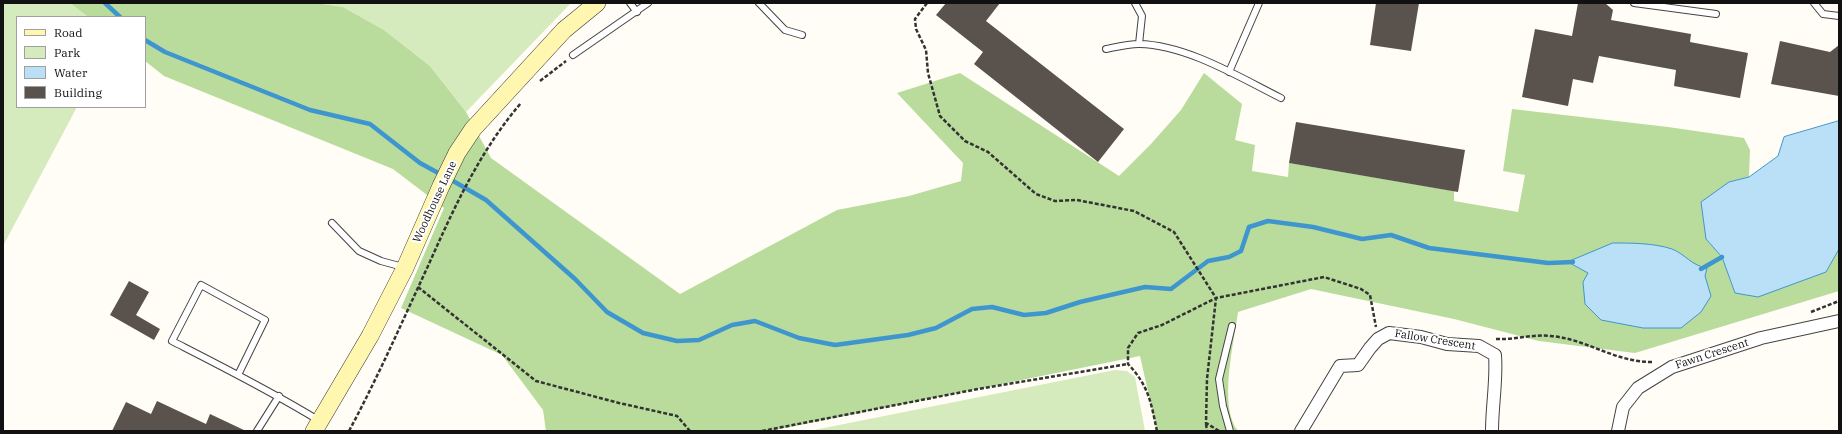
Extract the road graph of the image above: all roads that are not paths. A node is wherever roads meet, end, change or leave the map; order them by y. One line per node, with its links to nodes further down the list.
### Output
1 (597, 3): 19 (street, Woodhouse Lane)
2 (630, 3): 9 (lane)
3 (648, 3): 9 (lane)
4 (758, 3): 12 (lane)
5 (1135, 3): 13 (lane)
6 (1259, 3): 16 (lane)
7 (1634, 3): 10 (lane)
8 (1814, 3): 11 (lane)
9 (637, 12): 15 (lane)
10 (1716, 14)
11 (1839, 16)
12 (802, 35)
13 (1139, 44): 14 (lane); 16 (lane)
14 (1106, 49)
15 (573, 54)
16 (1229, 72): 17 (lane)
17 (1281, 98)
18 (332, 223): 19 (lane)
19 (405, 268): 24 (street, Woodhouse Lane)
20 (1839, 322): 29 (street, Fawn Crescent)
21 (1232, 326): 26 (lane)
22 (238, 375): 22 (lane); 23 (lane)
23 (279, 396): 24 (lane); 25 (lane)
24 (317, 426)
25 (257, 431)
26 (1230, 431)
27 (1301, 431): 28 (street, Fallow Crescent)
28 (1492, 431)
29 (1618, 431)

